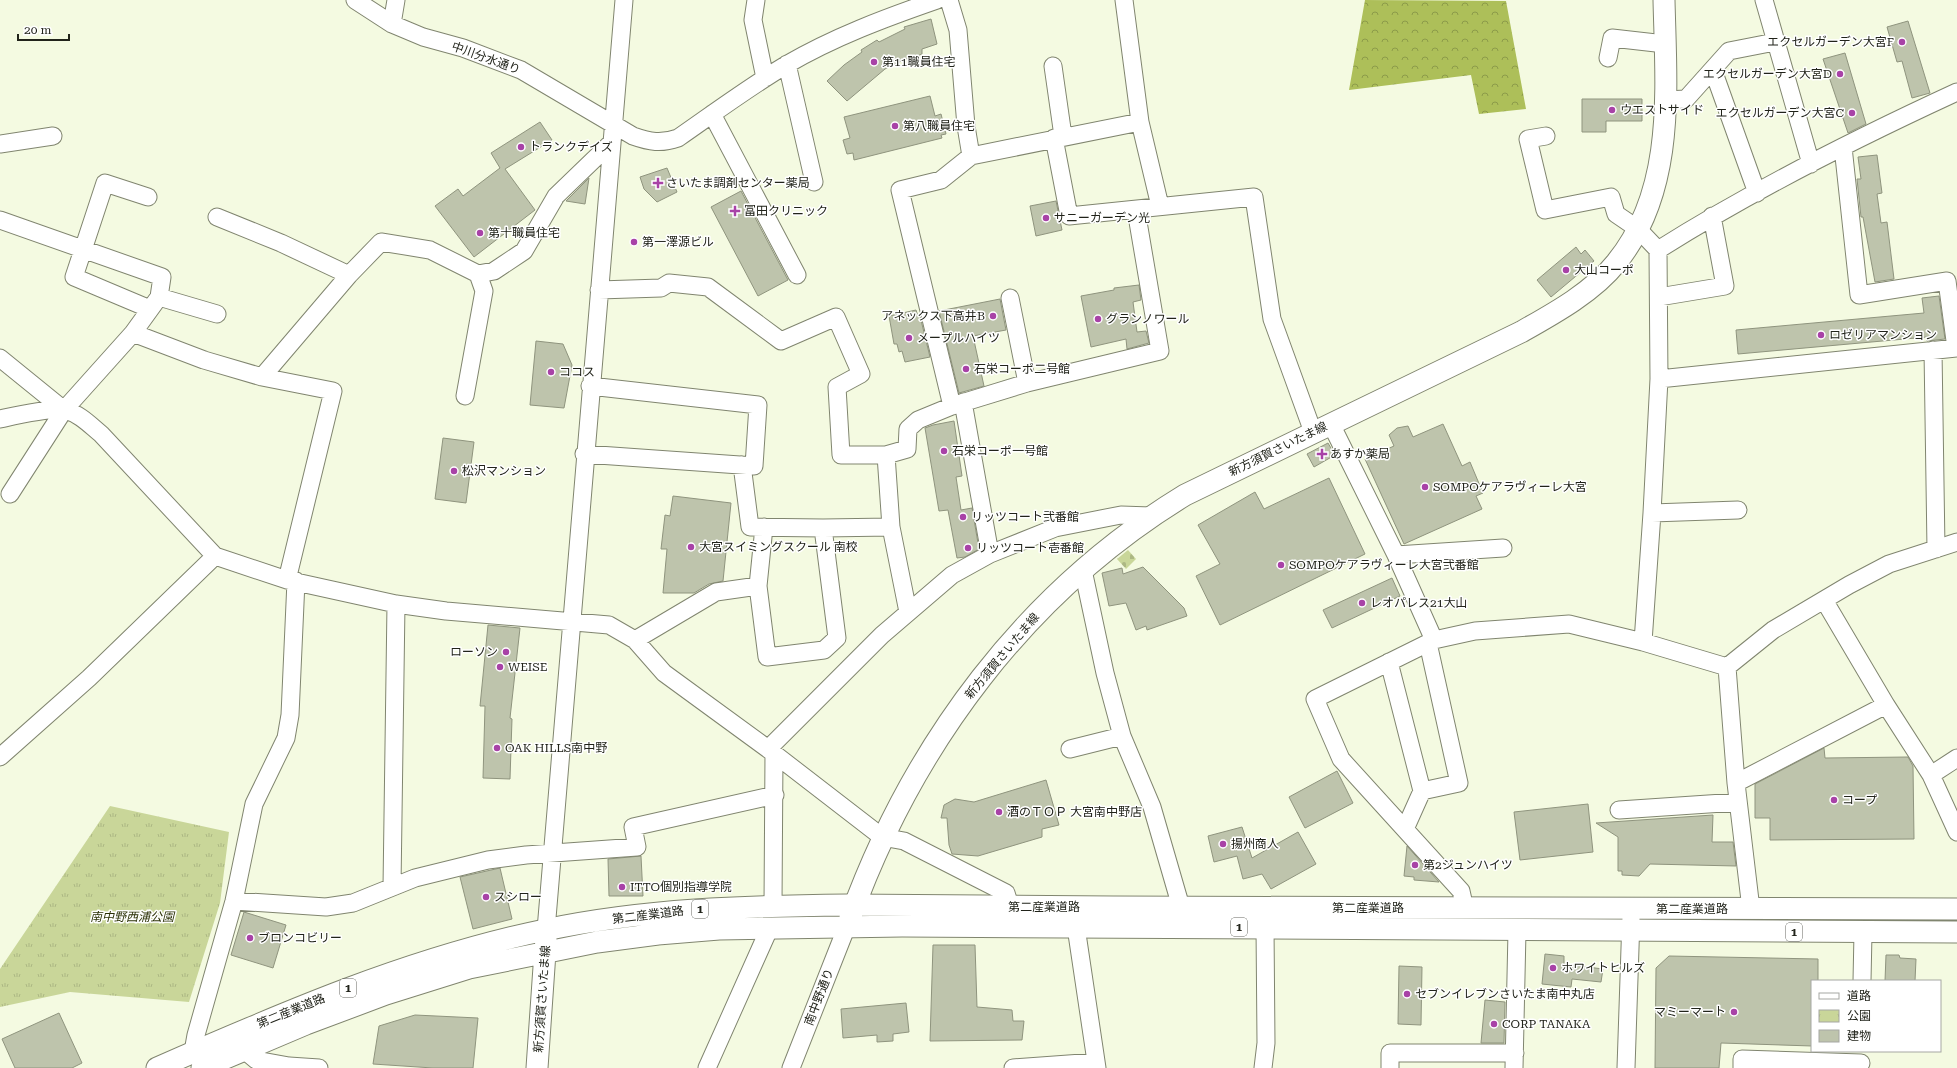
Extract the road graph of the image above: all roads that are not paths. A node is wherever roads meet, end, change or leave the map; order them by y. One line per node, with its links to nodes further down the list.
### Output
1 (355, 0): 10 (street, 中川分水通り)
2 (396, 0): 10 (street)
3 (624, 0): 22 (street)
4 (756, 0): 17 (street)
5 (937, 0): 14 (street, 中川分水通り)
6 (949, 0): 29 (street)
7 (1124, 0): 21 (street)
8 (1664, 0): 12 (main road, 新方須賀さいたま線)
9 (1764, 0): 11 (street)
10 (392, 24): 22 (street, 中川分水通り)
11 (1775, 42): 16 (street); 30 (street)
12 (1665, 44): 13 (street); 19 (main road, 新方須賀さいたま線)
13 (1608, 58)
14 (787, 64): 17 (street, 中川分水通り); 31 (street)
15 (1053, 66): 25 (street)
16 (1713, 70): 19 (street); 32 (street)
17 (765, 78): 20 (street, 中川分水通り)
18 (1957, 92): 28 (street)
19 (1666, 100): 39 (main road, 新方須賀さいたま線)
20 (712, 114): 22 (street, 中川分水通り); 44 (street)
21 (1140, 122): 25 (street); 34 (street)
22 (613, 124): 26 (street)
23 (53, 136): 27 (street)
24 (1546, 136): 39 (street)
25 (1059, 137): 29 (street); 35 (street)
26 (612, 142): 42 (street); 45 (street)
27 (0, 144)
28 (1843, 148): 30 (street); 51 (street)
29 (971, 156): 59 (street)
30 (1811, 164): 32 (street)
31 (814, 182)
32 (1757, 193): 36 (street)
33 (148, 197): 40 (street)
34 (1160, 206): 35 (street); 62 (street)
35 (1136, 210): 56 (street)
36 (1712, 216): 41 (street); 46 (street)
37 (217, 217): 43 (street)
38 (0, 220): 40 (street)
39 (1638, 229): 41 (street); 62 (main road, 新方須賀さいたま線)
40 (84, 249): 48 (street); 48 (street)
41 (1658, 250): 46 (street)
42 (478, 274): 43 (street); 58 (street)
43 (349, 275): 54 (street)
44 (797, 275)
45 (599, 290): 57 (street); 64 (street)
46 (1659, 297): 55 (street)
47 (1010, 298): 56 (street)
48 (154, 303): 49 (street); 50 (street)
49 (217, 314)
50 (133, 333): 54 (street); 60 (street)
51 (1957, 348): 52 (street)
52 (1933, 350): 55 (street); 75 (street)
53 (0, 358): 60 (street)
54 (262, 377): 80 (street)
55 (1659, 378): 68 (street)
56 (1027, 383): 59 (street)
57 (590, 386): 63 (street); 65 (street)
58 (465, 396)
59 (958, 404): 64 (street); 76 (street)
60 (64, 410): 61 (street); 66 (street); 78 (street)
61 (0, 419)
62 (1322, 428): 69 (main road, 新方須賀さいたま線); 77 (street)
63 (584, 454): 65 (street); 85 (street)
64 (886, 455): 71 (street)
65 (742, 465): 70 (street)
66 (10, 494)
67 (1738, 510): 68 (street)
68 (1652, 512): 88 (street)
69 (1151, 516): 76 (street); 79 (main road, 新方須賀さいたま線)
70 (764, 527): 72 (street); 81 (street)
71 (891, 527): 72 (street); 84 (street)
72 (823, 528): 81 (street)
73 (1957, 542): 75 (street)
74 (1503, 548): 77 (street)
75 (1936, 549): 82 (street)
76 (990, 554): 84 (street)
77 (1396, 555): 87 (street)
78 (215, 556): 80 (street); 95 (street)
79 (1082, 570): 92 (street); 105 (main road, 新方須賀さいたま線)
80 (291, 581): 83 (street); 108 (street)
81 (758, 586): 86 (street)
82 (1824, 600): 90 (street); 91 (street)
83 (396, 604): 85 (street); 107 (street)
84 (908, 612): 94 (street)
85 (572, 621): 86 (street); 106 (street)
86 (635, 640): 94 (street)
87 (1431, 642): 88 (street); 89 (street); 99 (street)
88 (1643, 642): 90 (street)
89 (1389, 662): 99 (street); 103 (street)
90 (1727, 667): 98 (street)
91 (1886, 705): 97 (street); 98 (street)
92 (1122, 736): 93 (street); 112 (street)
93 (1070, 749)
94 (771, 752): 100 (street); 105 (street)
95 (0, 757)
96 (1957, 758): 97 (street)
97 (1931, 775): 104 (street)
98 (1736, 783): 101 (street)
99 (1422, 790): 103 (street)
100 (775, 795): 106 (street); 109 (street)
101 (1738, 802): 102 (street); 113 (street)
102 (1619, 810)
103 (1405, 829): 114 (street)
104 (1957, 832)
105 (882, 837): 110 (main road, 新方須賀さいたま線); 111 (street)
106 (552, 854): 107 (street); 121 (street)
107 (392, 887): 108 (street)
108 (234, 901): 129 (street)
109 (773, 905): 110 (main road, 第二産業道路 / 1); 121 (main road, 第二産業道路 / 1)
110 (854, 905): 111 (main road, 第二産業道路 / 1); 117 (main road, 新方須賀さいたま線)
111 (1010, 906): 112 (main road, 第二産業道路 / 1)
112 (1181, 907): 114 (main road, 第二産業道路 / 1)
113 (1751, 908): 115 (main road, 第二産業道路 / 1); 116 (main road, 第二産業道路 / 1)
114 (1465, 909): 115 (main road, 第二産業道路 / 1)
115 (1631, 909): 123 (street)
116 (1957, 909)
117 (847, 926): 118 (main road, 第二産業道路 / 1); 119 (main road, 第二産業道路 / 1); 137 (street, 南中野通り)
118 (770, 927): 126 (main road, 第二産業道路 / 1); 136 (street)
119 (1076, 927): 120 (main road, 第二産業道路 / 1); 132 (street)
120 (1265, 927): 122 (main road, 第二産業道路 / 1); 139 (street)
121 (546, 930): 126 (main road, 新方須賀さいたま線); 129 (main road, 第二産業道路 / 1)
122 (1517, 931): 123 (main road, 第二産業道路 / 1); 130 (street)
123 (1631, 931): 125 (main road, 第二産業道路 / 1); 141 (street)
124 (1957, 932): 125 (main road, 第二産業道路 / 1)
125 (1863, 933): 127 (street)
126 (545, 952): 128 (main road, 第二産業道路 / 1); 135 (main road, 新方須賀さいたま線)
127 (1862, 980)
128 (244, 1050): 129 (main road, 第二産業道路 / 1); 134 (street)
129 (198, 1060): 133 (main road, 第二産業道路 / 1)
130 (1514, 1060): 140 (street)
131 (1861, 1061): 142 (street)
132 (1097, 1065): 138 (street)
133 (157, 1068)
134 (319, 1068)
135 (537, 1068)
136 (707, 1068)
137 (791, 1068)
138 (1013, 1068)
139 (1263, 1068)
140 (1390, 1068)
141 (1626, 1068)
142 (1742, 1068)

